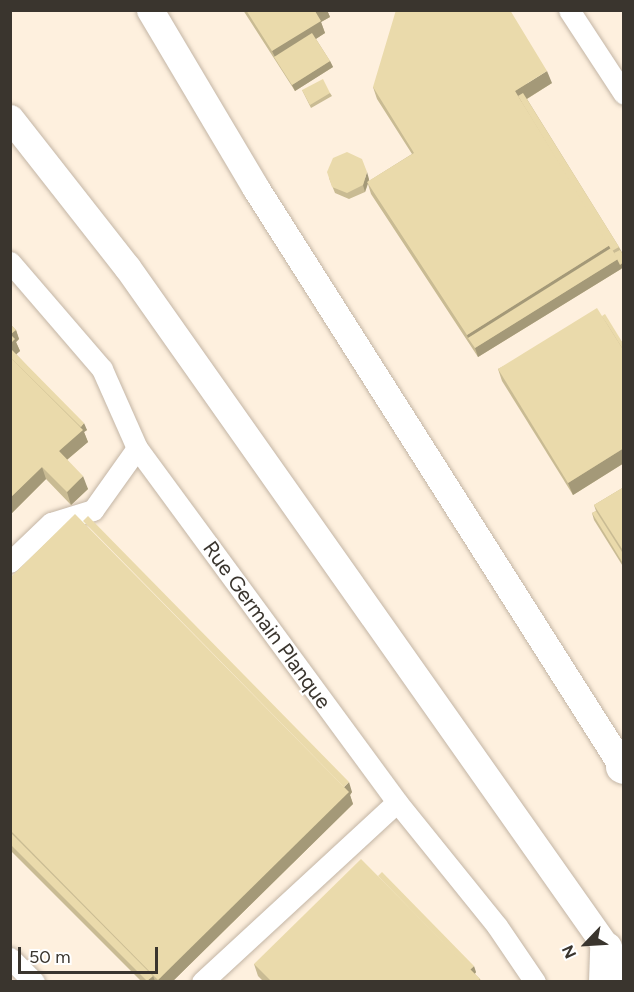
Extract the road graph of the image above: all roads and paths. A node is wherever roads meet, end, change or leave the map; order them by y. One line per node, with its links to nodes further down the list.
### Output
1 (150, 10): 8 (main road)
2 (569, 10): 3 (street)
3 (624, 94)
4 (10, 118): 10 (main road)
5 (10, 262): 6 (street, Rue Germain Planque)
6 (137, 448): 7 (street); 9 (street, Rue Germain Planque)
7 (10, 562)
8 (623, 768)
9 (397, 802): 11 (street); 12 (street, Rue Germain Planque)
10 (615, 960): 13 (highway)
11 (202, 981)
12 (535, 981)
13 (605, 981)

